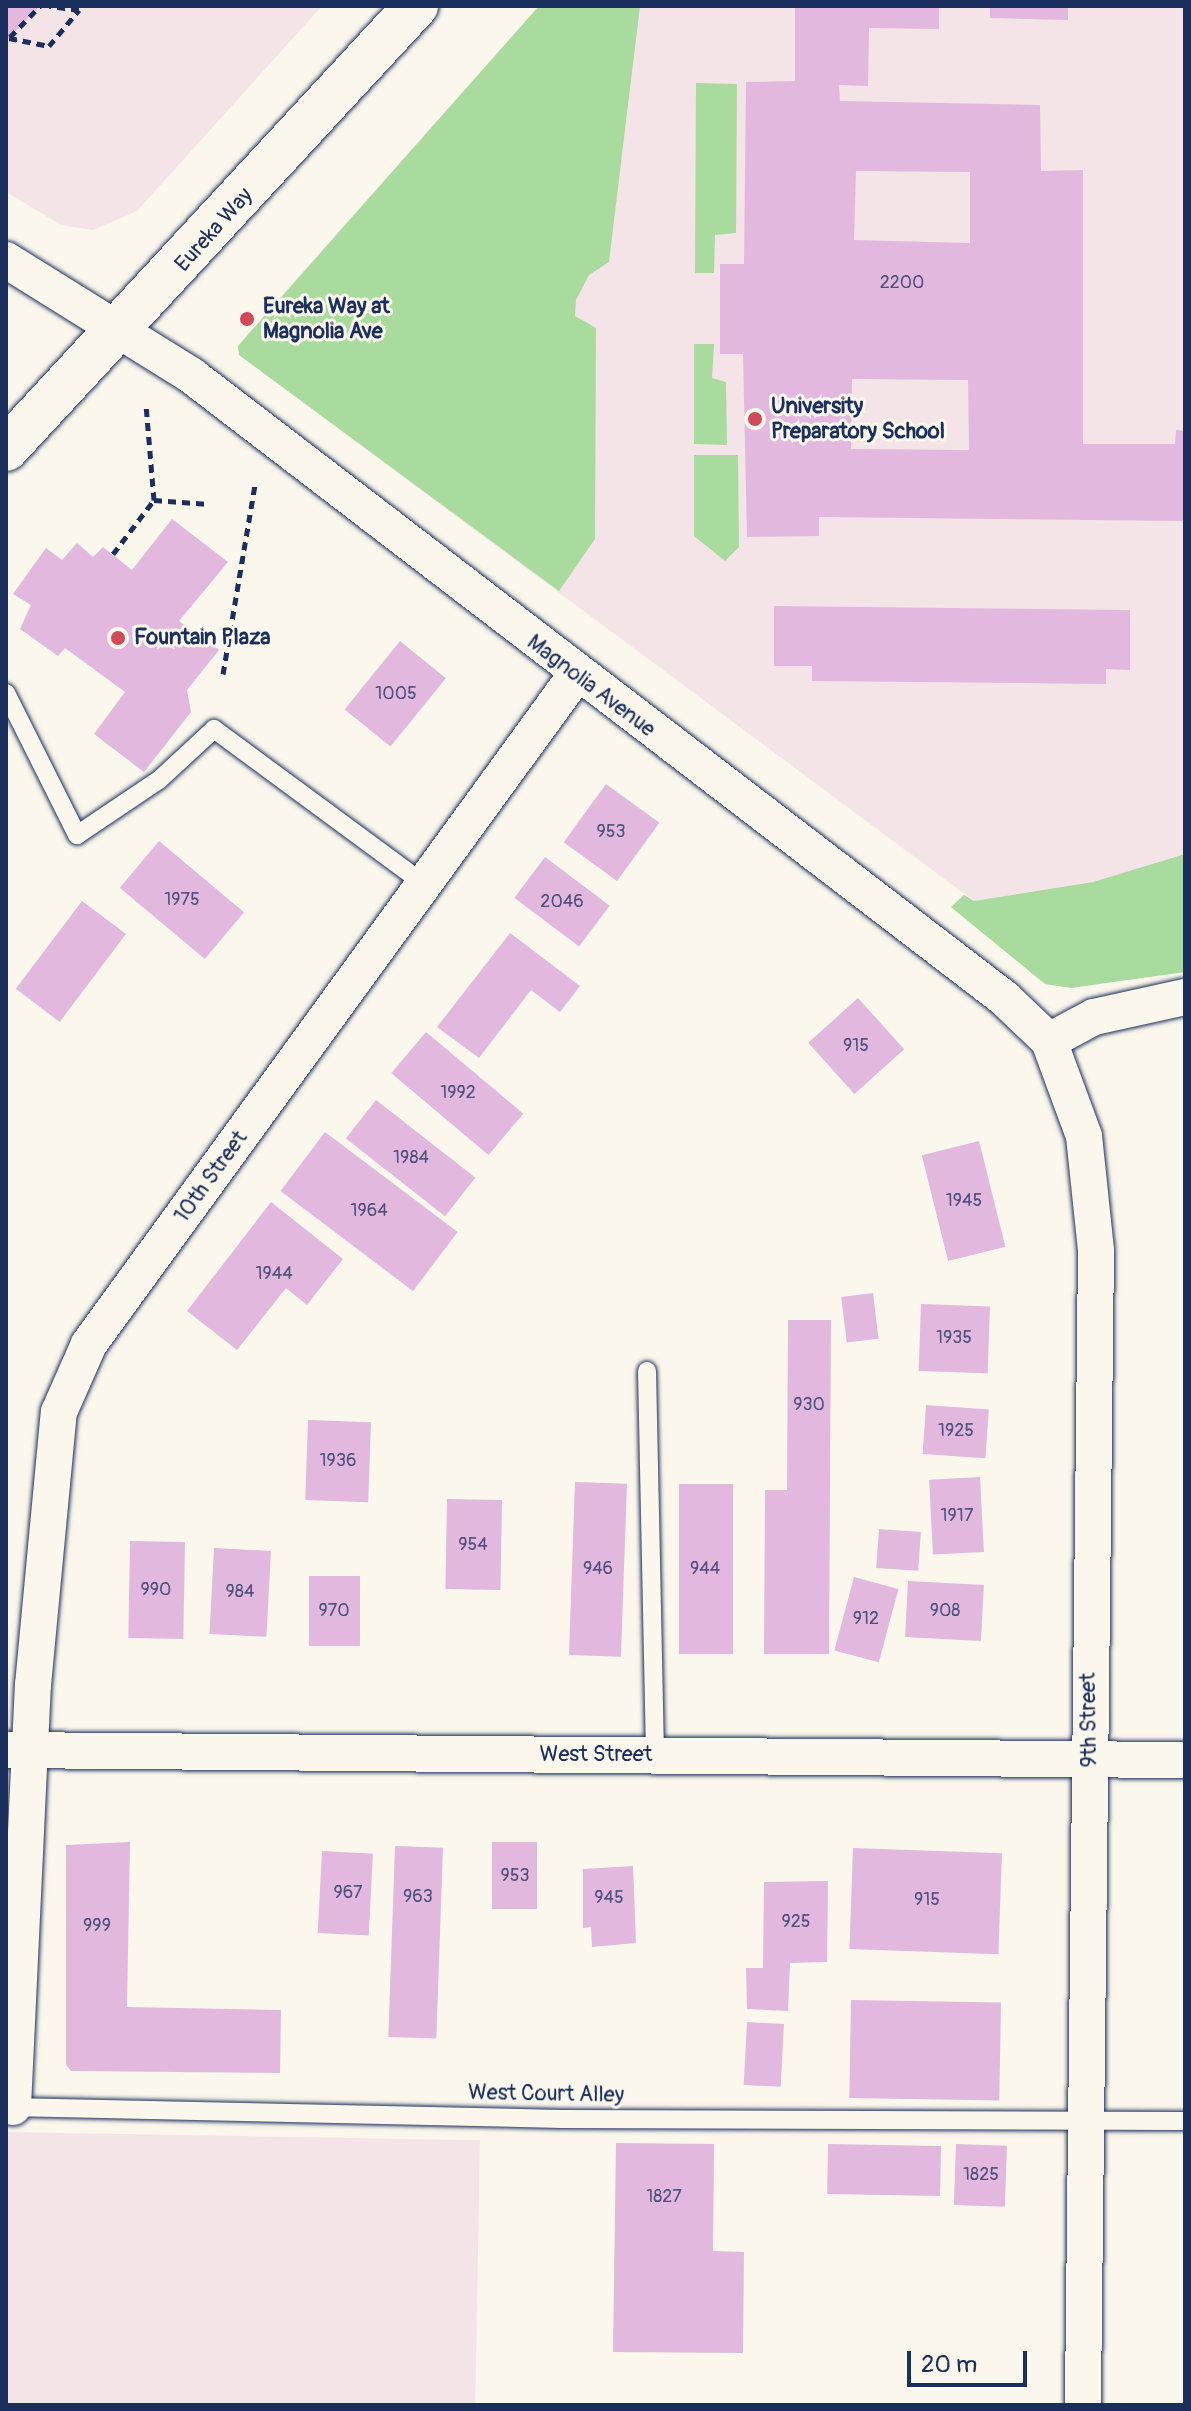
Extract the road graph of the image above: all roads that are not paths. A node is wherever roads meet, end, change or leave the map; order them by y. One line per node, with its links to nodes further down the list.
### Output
1 (416, 6): 3 (highway, Eureka Way)
2 (6, 260): 3 (street, Magnolia Avenue)
3 (121, 330): 4 (highway, Eureka Way); 5 (street, Magnolia Avenue)
4 (6, 449)
5 (576, 675): 7 (street, 10th Street); 9 (street, Magnolia Avenue)
6 (6, 693): 7 (lane)
7 (424, 884): 11 (street, 10th Street)
8 (1185, 997): 9 (street)
9 (1049, 1041): 13 (street, 9th Street)
10 (647, 1371): 12 (lane)
11 (19, 1750): 12 (street, West Street); 15 (street, 10th Street)
12 (655, 1755): 13 (street, West Street)
13 (1091, 1759): 14 (street, West Street); 16 (street, 9th Street)
14 (1185, 1760)
15 (10, 2107): 16 (lane, West Court Alley)
16 (1085, 2120): 17 (lane, West Court Alley); 18 (street, 9th Street)
17 (1185, 2121)
18 (1083, 2405)

